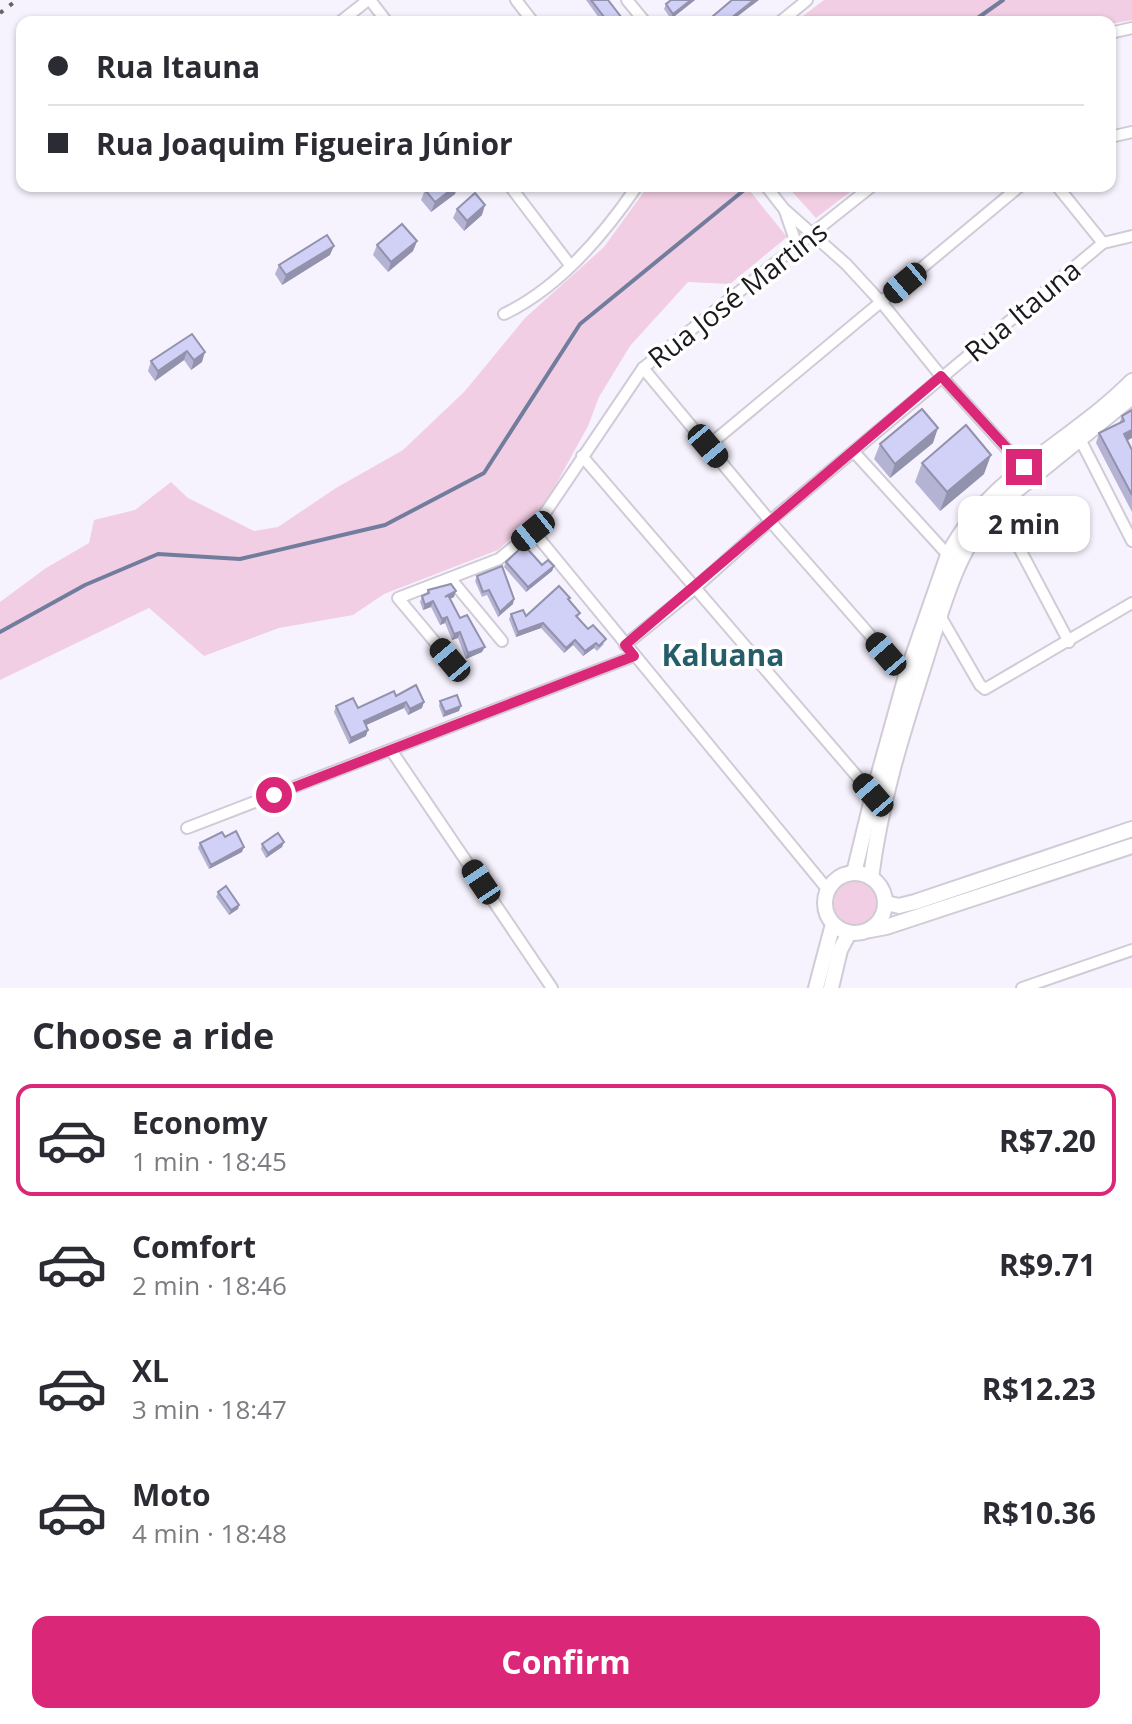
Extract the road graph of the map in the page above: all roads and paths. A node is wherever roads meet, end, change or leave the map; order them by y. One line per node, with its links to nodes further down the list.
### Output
1 (369, 0): 4 (street); 5 (street)
2 (516, 0): 6 (street)
3 (807, 0): 7 (street)
4 (348, 16)
5 (382, 16)
6 (528, 16)
7 (787, 16)
8 (515, 192): 19 (street)
9 (632, 192): 19 (street)
10 (771, 192): 14 (street)
11 (865, 192): 15 (street, Rua José Martins)
12 (1013, 192): 20 (street)
13 (1062, 192): 17 (street)
14 (784, 209): 15 (street); 18 (street)
15 (813, 234): 18 (street, Rua José Martins); 20 (street)
16 (1132, 236): 17 (street, Rua Itauna)
17 (1103, 243): 23 (street, Rua Itauna)
18 (797, 246): 22 (street, Rua José Martins)
19 (570, 265): 21 (street)
20 (882, 303): 23 (street); 27 (street)
21 (504, 314)
22 (643, 368): 27 (street); 29 (street, Rua José Martins)
23 (941, 376): 28 (street, Rua Itauna); 30 (street)
24 (1132, 381): 30 (street)
25 (1132, 397): 26 (street)
26 (1081, 441): 30 (street); 34 (street)
27 (708, 446): 32 (street)
28 (854, 452): 32 (street, Rua Itauna); 35 (street)
29 (582, 456): 33 (street, Rua José Martins); 37 (street)
30 (1028, 472): 31 (street); 35 (street)
31 (997, 506): 39 (street); 41 (street)
32 (770, 521): 37 (street, Rua Itauna); 45 (street)
33 (533, 531): 36 (street, Rua José Martins); 42 (street)
34 (1132, 541)
35 (948, 555): 39 (street)
36 (450, 578): 40 (street); 44 (street, Rua José Martins)
37 (694, 589): 42 (street, Rua Itauna); 47 (street)
38 (1132, 603): 41 (street)
39 (936, 609): 41 (street); 45 (street); 52 (street)
40 (502, 641)
41 (1069, 642)
42 (625, 645): 43 (street)
43 (634, 656): 46 (street); 53 (street)
44 (450, 660)
45 (906, 676): 47 (street)
46 (391, 750): 48 (street); 59 (street)
47 (873, 795): 51 (street)
48 (187, 828)
49 (1132, 829): 54 (street)
50 (1132, 846): 56 (street)
51 (854, 873): 52 (street); 53 (street)
52 (871, 878): 54 (street)
53 (828, 890): 55 (street)
54 (886, 903): 56 (street)
55 (833, 924): 57 (street); 60 (street)
56 (870, 930): 57 (street)
57 (849, 933): 61 (street)
58 (1132, 950): 62 (street)
59 (552, 988)
60 (816, 988)
61 (831, 988)
62 (1022, 988)

